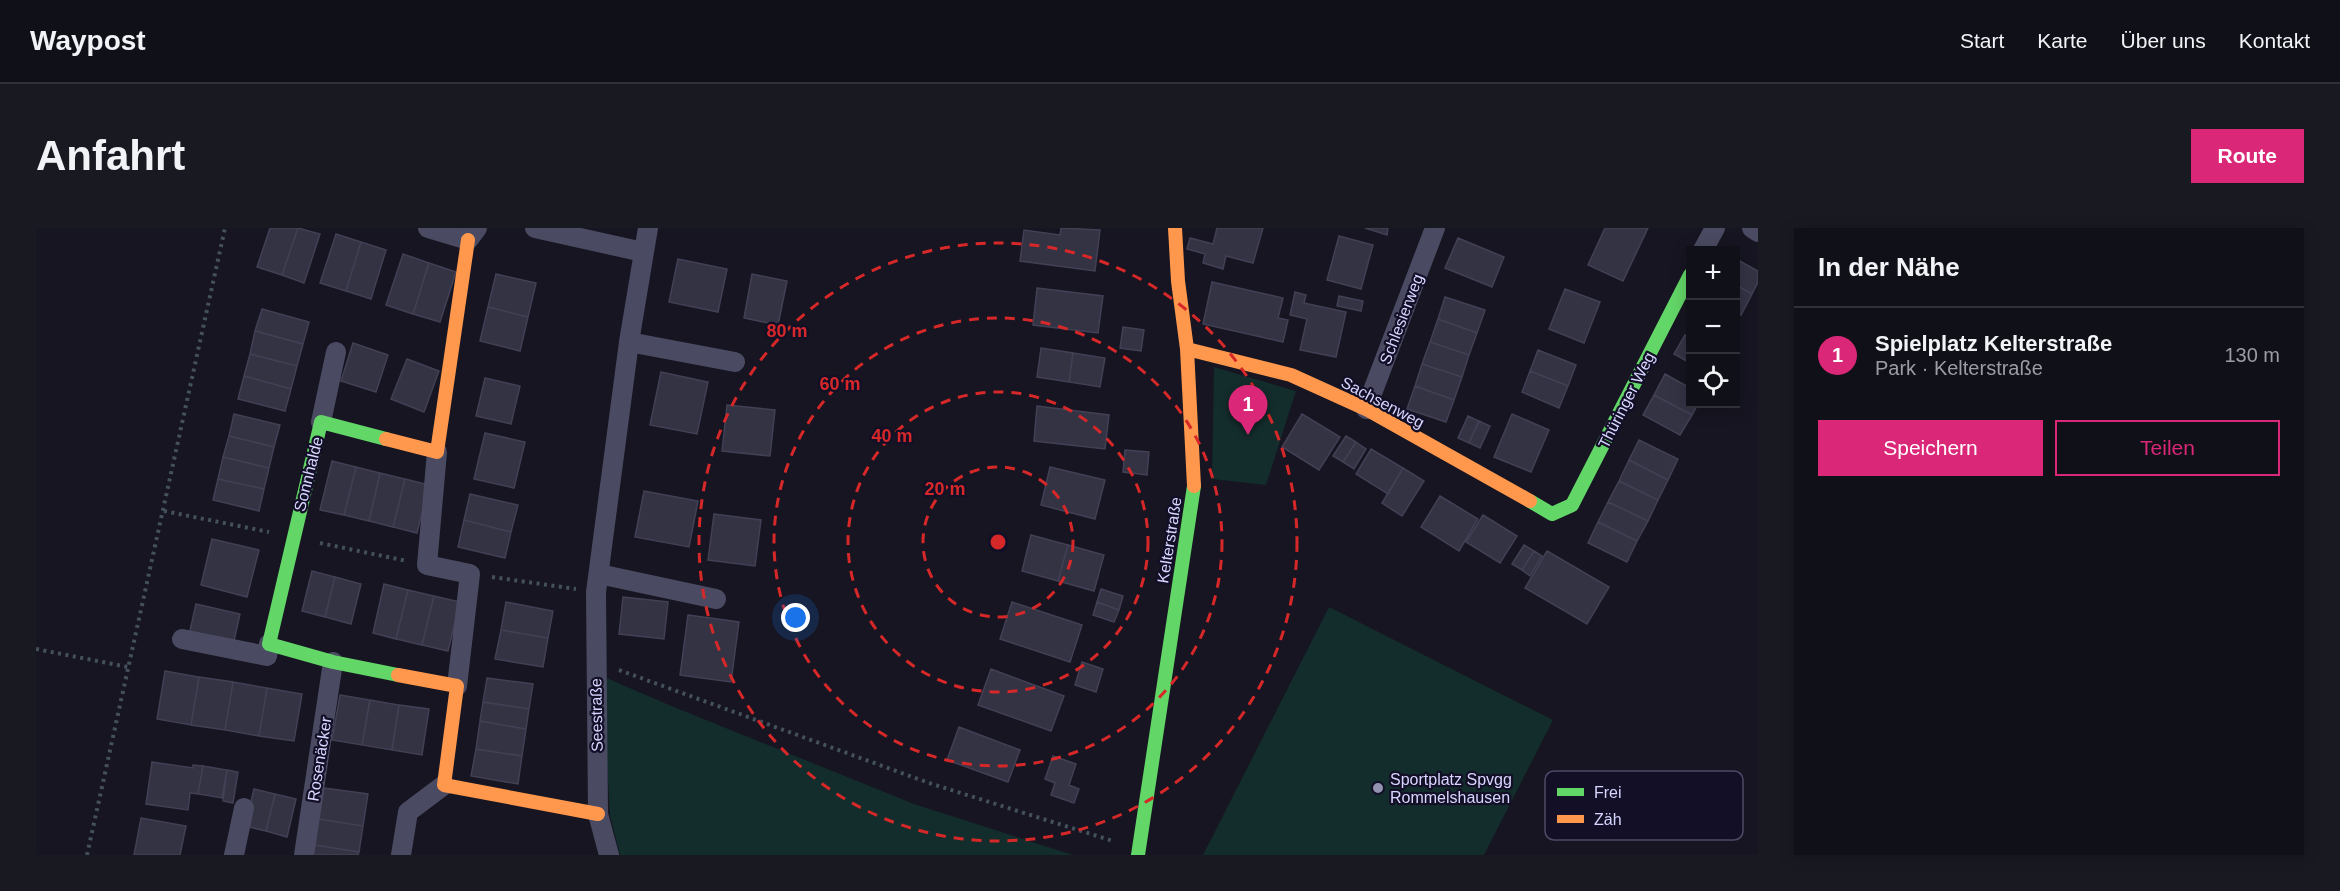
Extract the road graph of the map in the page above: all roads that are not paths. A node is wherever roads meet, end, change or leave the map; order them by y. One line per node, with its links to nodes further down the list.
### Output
1 (428, 228): 9 (street)
2 (535, 228): 11 (street)
3 (648, 228): 11 (street, Seestraße)
4 (1175, 228): 14 (street, Kelterstraße)
5 (1435, 228): 17 (street, Schlesierweg)
6 (1715, 228): 10 (street)
7 (1752, 228): 8 (street)
8 (1758, 232)
9 (473, 234): 19 (street)
10 (1705, 246)
11 (643, 252): 13 (street, Seestraße)
12 (1686, 283): 20 (street, Thüringer Weg)
13 (629, 342): 16 (street); 21 (street, Seestraße)
14 (1186, 349): 17 (street, Sachsenweg); 30 (street, Kelterstraße)
15 (336, 352): 18 (street)
16 (735, 362)
17 (1366, 409): 20 (street, Sachsenweg)
18 (321, 422): 19 (street, Sonnhalde); 24 (street, Sonnhalde)
19 (437, 452): 26 (street)
20 (1552, 514)
21 (597, 583): 22 (street); 29 (street, Seestraße)
22 (716, 599)
23 (182, 639): 24 (street)
24 (269, 644): 25 (street)
25 (333, 662): 26 (street); 32 (street, Rosenäcker)
26 (457, 686): 27 (street)
27 (444, 785): 29 (street); 33 (street)
28 (244, 808): 31 (street)
29 (598, 814): 34 (street, Seestraße)
30 (1138, 851)
31 (234, 855)
32 (304, 855)
33 (401, 855)
34 (609, 855)

